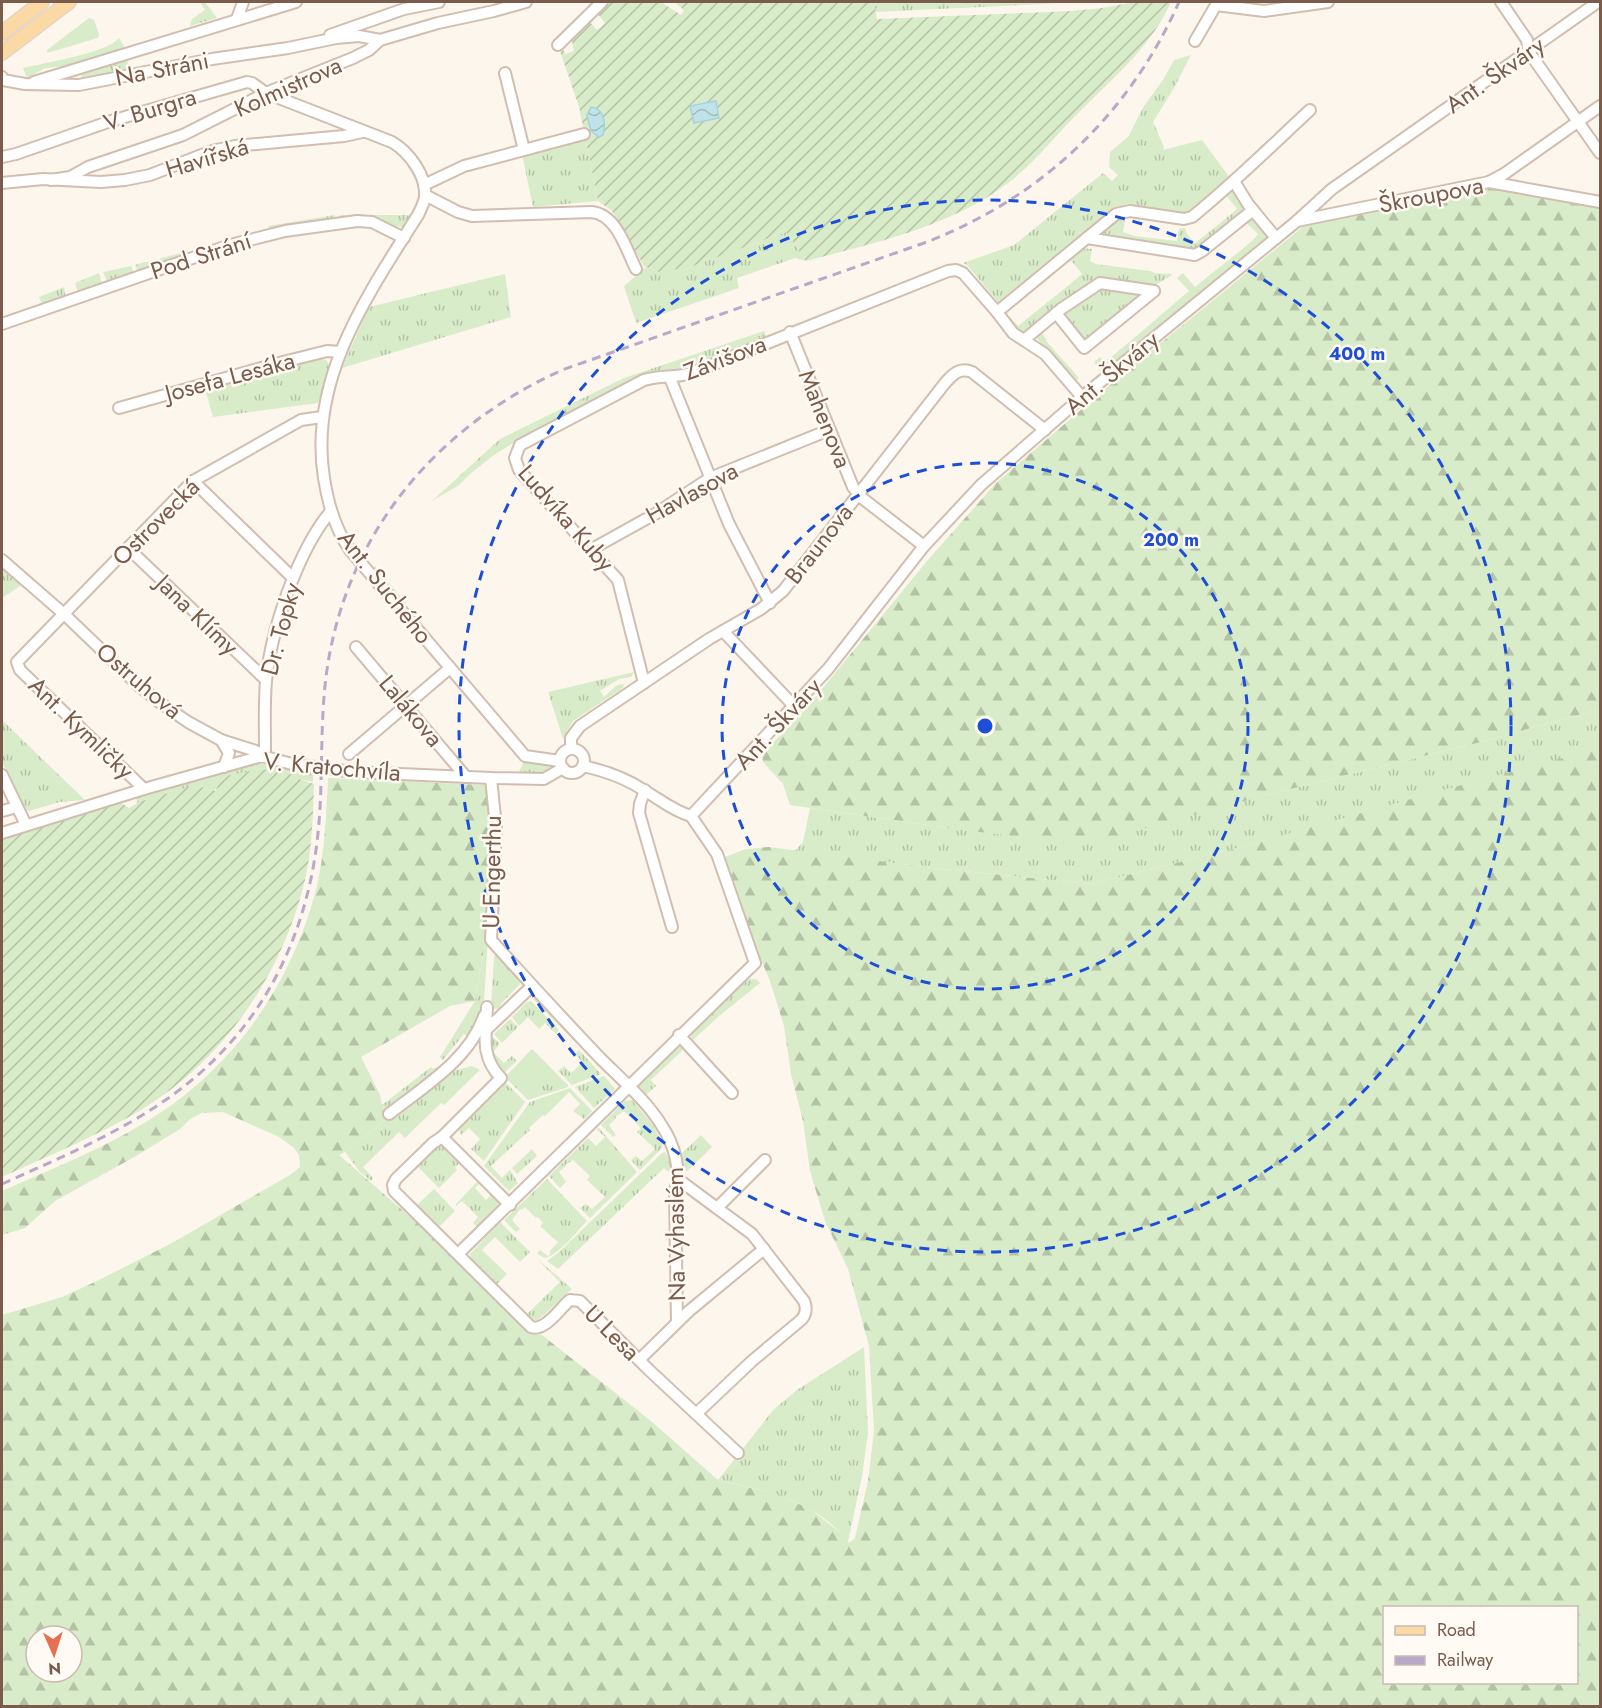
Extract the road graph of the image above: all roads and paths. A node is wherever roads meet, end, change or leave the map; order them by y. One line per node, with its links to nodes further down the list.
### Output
1 (42, 2): 12 (main road)
2 (69, 2): 18 (main road)
3 (243, 2): 11 (street)
4 (296, 2): 11 (street)
5 (439, 2): 13 (street, Na Stráni)
6 (526, 2): 14 (street, Kolmistrova)
7 (602, 2): 16 (street)
8 (1328, 2): 15 (street)
9 (1501, 2): 17 (street)
10 (1598, 2): 17 (street, Ant. Škváry)
11 (237, 19): 21 (street)
12 (2, 33)
13 (321, 40): 14 (street, Na Stráni); 21 (street, Na Stráni)
14 (381, 40): 22 (street, Kolmistrova)
15 (1195, 41)
16 (558, 45)
17 (1529, 51): 25 (street); 38 (street, Ant. Škváry)
18 (2, 53)
19 (505, 74): 28 (street)
20 (2, 79): 21 (street, Na Stráni)
21 (25, 84)
22 (266, 93): 26 (street, V. Burgra); 30 (street, V. Burgra); 31 (street, Kolmistrova)
23 (1600, 106): 25 (street)
24 (1310, 110): 34 (street)
25 (1579, 122): 29 (street); 32 (street)
26 (362, 132): 31 (street, Havířská); 35 (street, Havířská)
27 (584, 134): 28 (street)
28 (524, 150): 35 (street)
29 (1600, 153)
30 (2, 157)
31 (51, 180): 33 (street, Havířská)
32 (1489, 182): 36 (street, Škroupova); 38 (street, Škroupova)
33 (2, 183)
34 (1235, 183): 37 (street); 40 (street)
35 (424, 190): 39 (street, Ant. Suchého); 42 (street)
36 (1600, 202)
37 (1253, 210): 40 (street); 41 (street)
38 (1297, 221): 41 (street, Ant. Škváry)
39 (404, 238): 45 (street, Pod Strání); 48 (street, Ant. Suchého)
40 (1087, 238): 43 (street)
41 (1276, 238): 50 (street, Ant. Škváry)
42 (636, 269)
43 (996, 312): 46 (street, Závišova); 47 (street)
44 (1056, 313): 44 (street); 47 (street)
45 (2, 324)
46 (790, 332): 49 (street, Závišova); 53 (street, Mahenova)
47 (1024, 340): 50 (street)
48 (341, 352): 51 (street, Josefa Lesáka); 52 (street, Ant. Suchého)
49 (669, 378): 55 (street, Závišova); 56 (street)
50 (1082, 397): 54 (street, Ant. Škváry)
51 (119, 408)
52 (322, 417): 57 (street, Ostrovecká); 59 (street, Ant. Suchého)
53 (829, 430): 56 (street, Havlasova); 58 (street, Mahenova)
54 (1045, 430): 58 (street, Braunova); 60 (street, Ant. Škváry)
55 (515, 458): 62 (street, Ludvíka Kuby)
56 (710, 478): 62 (street, Havlasova); 65 (street)
57 (194, 481): 61 (street, Ostrovecká); 64 (street)
58 (859, 494): 60 (street, Mahenova); 65 (street, Braunova)
59 (331, 511): 64 (street, Dr. Topky); 70 (street, Ant. Suchého)
60 (924, 546): 74 (street, Ant. Škváry)
61 (129, 549): 66 (street, Ostrovecká); 71 (street, Jana Klímy)
62 (592, 549): 72 (street, Ludvíka Kuby)
63 (2, 560): 66 (street, Ostruhová)
64 (293, 578): 71 (street, Dr. Topky)
65 (770, 603): 67 (street, Braunova)
66 (64, 614): 69 (street, Ostrovecká); 75 (street, Ostruhová)
67 (723, 631): 72 (street, Braunova); 74 (street)
68 (356, 647): 73 (street, Lalákova)
69 (18, 666): 85 (street, Ant. Kymličky)
70 (450, 668): 73 (street); 79 (street, Ant. Suchého)
71 (266, 681): 78 (street, Dr. Topky)
72 (644, 683): 76 (street, Braunova)
73 (406, 705): 77 (street); 83 (street, Lalákova)
74 (795, 707): 89 (street, Ant. Škváry)
75 (221, 740): 78 (street, Ostruhová); 81 (street)
76 (571, 749): 79 (street); 80 (street)
77 (349, 754)
78 (262, 756): 81 (street, V. Kratochvíla); 83 (street, V. Kratochvíla)
79 (561, 764): 80 (street, Ant. Suchého); 84 (street, V. Kratochvíla)
80 (583, 766): 86 (street, Ant. Suchého)
81 (224, 767): 85 (street, V. Kratochvíla)
82 (2, 775): 87 (street)
83 (466, 777): 84 (street, V. Kratochvíla)
84 (491, 778): 93 (street, U Engerthu)
85 (144, 789): 90 (street, V. Kratochvíla)
86 (645, 790): 89 (street); 92 (street)
87 (17, 807): 88 (street); 90 (street)
88 (2, 811)
89 (691, 816): 95 (street)
90 (26, 825): 91 (street, V. Kratochvíla)
91 (2, 833)
92 (672, 927)
93 (531, 987): 94 (street); 96 (street, Na Vyhaslém)
94 (486, 1030): 98 (street); 99 (street)
95 (680, 1035): 96 (street); 97 (street)
96 (629, 1088): 101 (street, Na Vyhaslém); 102 (street)
97 (732, 1093)
98 (389, 1114)
99 (442, 1137): 102 (street); 105 (street)
100 (765, 1160): 103 (street)
101 (679, 1180): 103 (street); 106 (street, Na Vyhaslém)
102 (510, 1205): 105 (street)
103 (717, 1208): 104 (street)
104 (764, 1249): 106 (street); 108 (street)
105 (458, 1254): 107 (street, U Lesa)
106 (677, 1322): 107 (street)
107 (639, 1360): 108 (street, U Lesa)
108 (696, 1414): 109 (street, U Lesa)
109 (738, 1453)

